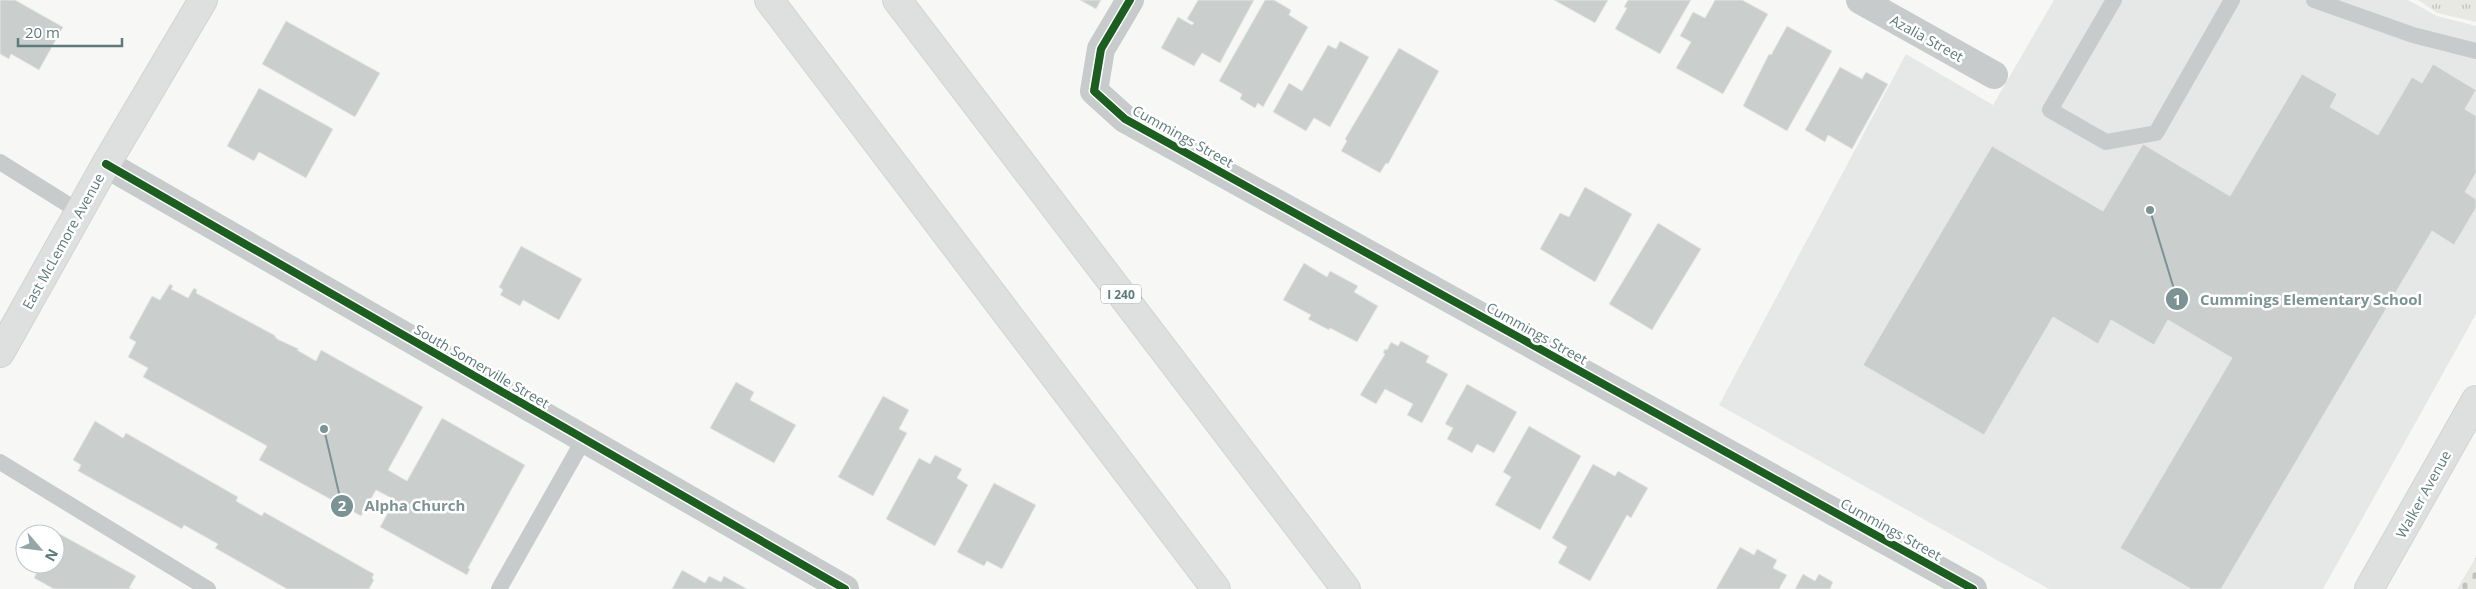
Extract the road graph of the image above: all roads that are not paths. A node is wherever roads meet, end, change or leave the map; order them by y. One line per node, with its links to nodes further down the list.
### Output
1 (203, 0): 12 (main road, East McLemore Avenue)
2 (769, 0): 21 (main road)
3 (897, 0): 22 (main road, I 240)
4 (1130, 0): 23 (street, Cummings Street)
5 (1860, 0): 10 (street, Azalia Street)
6 (2114, 0): 7 (lane)
7 (2232, 0)
8 (2314, 0): 9 (lane)
9 (2476, 51)
10 (1994, 75)
11 (0, 162): 13 (lane)
12 (106, 164): 13 (main road, East McLemore Avenue); 16 (street, South Somerville Street)
13 (80, 212): 14 (main road, East McLemore Avenue)
14 (0, 353)
15 (2476, 400): 24 (main road, Walker Avenue)
16 (584, 439): 19 (lane); 20 (street, South Somerville Street)
17 (0, 462): 18 (lane)
18 (208, 589)
19 (499, 589)
20 (845, 589)
21 (1216, 589)
22 (1346, 589)
23 (1973, 589)
24 (2369, 589)

